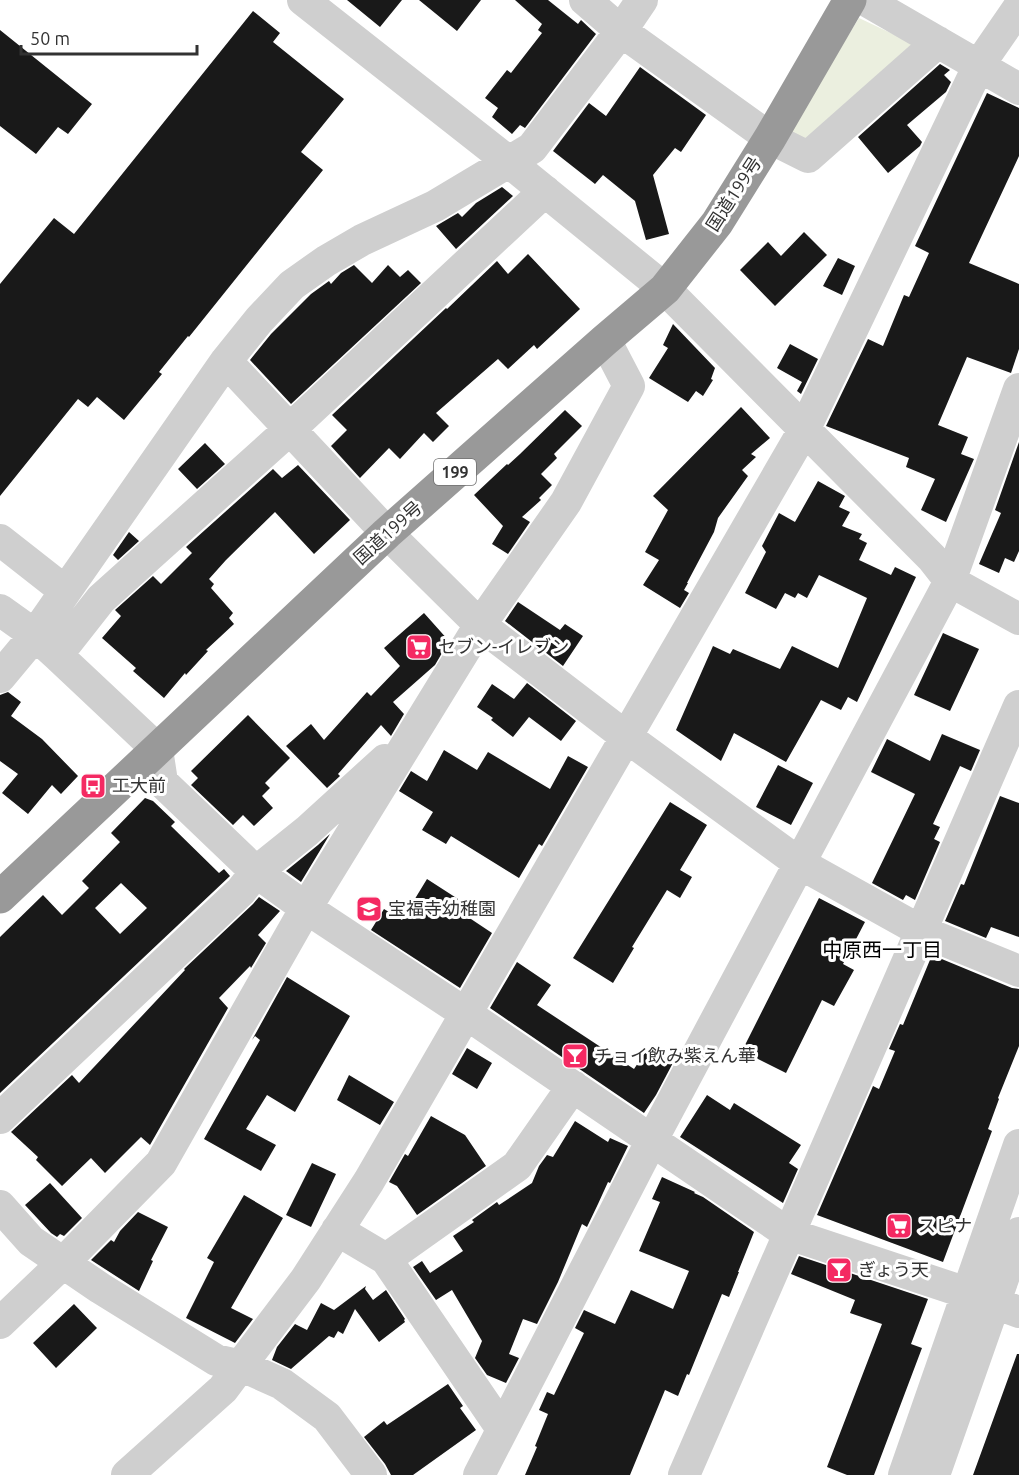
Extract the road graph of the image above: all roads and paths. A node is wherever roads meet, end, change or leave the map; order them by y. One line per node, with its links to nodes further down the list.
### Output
1 (303, 0): 12 (street)
2 (585, 0): 7 (street)
3 (642, 0): 7 (street)
4 (850, 0): 11 (highway, 国道199号 / 199)
5 (865, 0): 8 (street)
6 (1019, 7): 9 (street)
7 (621, 31): 11 (street); 12 (street)
8 (938, 42): 9 (street); 11 (street)
9 (980, 65): 10 (street); 19 (street)
10 (1019, 89)
11 (770, 138): 14 (highway, 国道199号 / 199)
12 (509, 162): 13 (street); 16 (street)
13 (545, 191): 14 (street); 18 (street)
14 (665, 289): 15 (highway, 国道199号 / 199); 19 (street)
15 (605, 340): 20 (highway, 国道199号 / 199); 26 (street)
16 (226, 361): 18 (street); 23 (street)
17 (1019, 389): 22 (street)
18 (290, 430): 20 (street); 27 (street)
19 (804, 430): 22 (street); 31 (street)
20 (387, 533): 26 (street); 32 (highway, 国道199号 / 199)
21 (0, 540): 23 (street)
22 (950, 581): 25 (street); 33 (street)
23 (65, 591): 27 (street)
24 (0, 610): 27 (street)
25 (1019, 619)
26 (480, 625): 30 (street); 31 (street)
27 (46, 645): 28 (street); 32 (street)
28 (0, 677)
29 (1019, 706): 37 (street)
30 (413, 735): 34 (street); 36 (street)
31 (626, 736): 33 (street); 39 (street)
32 (157, 749): 34 (street); 35 (highway, 国道199号 / 199)
33 (799, 863): 37 (street); 42 (street)
34 (256, 872): 36 (street); 41 (street)
35 (0, 897)
36 (306, 908): 39 (street); 49 (street)
37 (921, 931): 38 (street); 47 (street)
38 (1019, 972)
39 (465, 1013): 40 (street); 45 (street)
40 (573, 1086): 42 (street); 48 (street)
41 (0, 1118)
42 (652, 1140): 47 (street); 53 (street)
43 (1019, 1145): 50 (street)
44 (0, 1206): 49 (street)
45 (337, 1230): 48 (street); 52 (street)
46 (1019, 1233): 50 (street)
47 (789, 1234): 50 (street); 57 (street)
48 (386, 1259): 53 (street)
49 (63, 1263): 51 (street); 52 (street)
50 (994, 1302): 58 (street); 59 (street)
51 (0, 1323)
52 (242, 1366): 54 (street); 55 (street)
53 (502, 1429): 56 (street)
54 (127, 1475)
55 (371, 1475)
56 (479, 1475)
57 (684, 1475)
58 (904, 1475)
59 (934, 1475)

